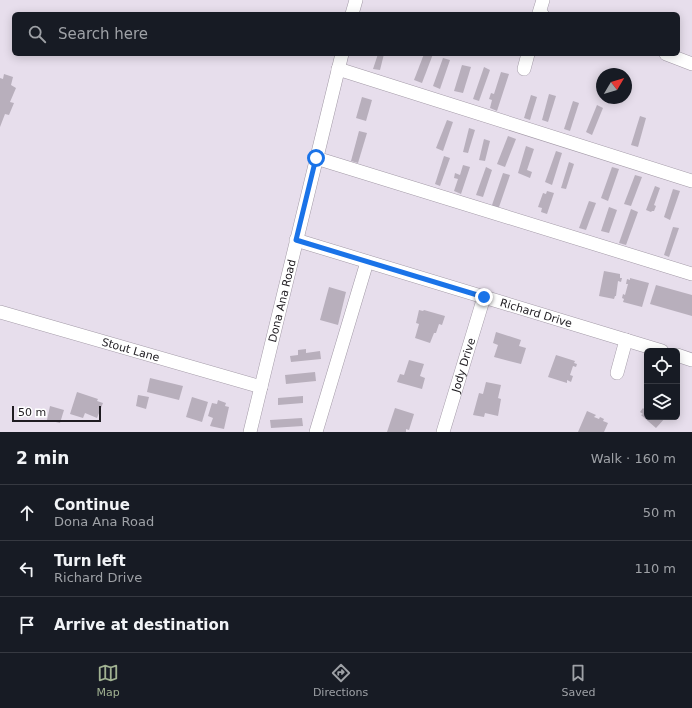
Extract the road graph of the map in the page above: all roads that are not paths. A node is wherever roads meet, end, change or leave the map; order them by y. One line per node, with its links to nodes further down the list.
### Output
1 (356, 0): 3 (street)
2 (543, 0): 4 (street)
3 (353, 12)
4 (540, 12)
5 (342, 56): 10 (street, Dona Ana Road)
6 (527, 56): 9 (street)
7 (671, 56): 8 (street)
8 (692, 64)
9 (524, 69)
10 (338, 70): 11 (street, Dona Ana Road); 12 (street)
11 (316, 158): 13 (street, Dona Ana Road); 15 (street)
12 (692, 181)
13 (296, 240): 14 (street, Richard Drive); 23 (street, Dona Ana Road)
14 (367, 262): 16 (street, Richard Drive); 25 (street)
15 (692, 274)
16 (484, 297): 18 (street, Richard Drive); 26 (street, Jody Drive)
17 (0, 312): 23 (street, Stout Lane)
18 (626, 340): 19 (street, Richard Drive); 22 (street)
19 (652, 348)
20 (680, 356): 21 (street)
21 (692, 360)
22 (617, 373)
23 (261, 388): 24 (street, Dona Ana Road)
24 (250, 432)
25 (316, 432)
26 (443, 432)

